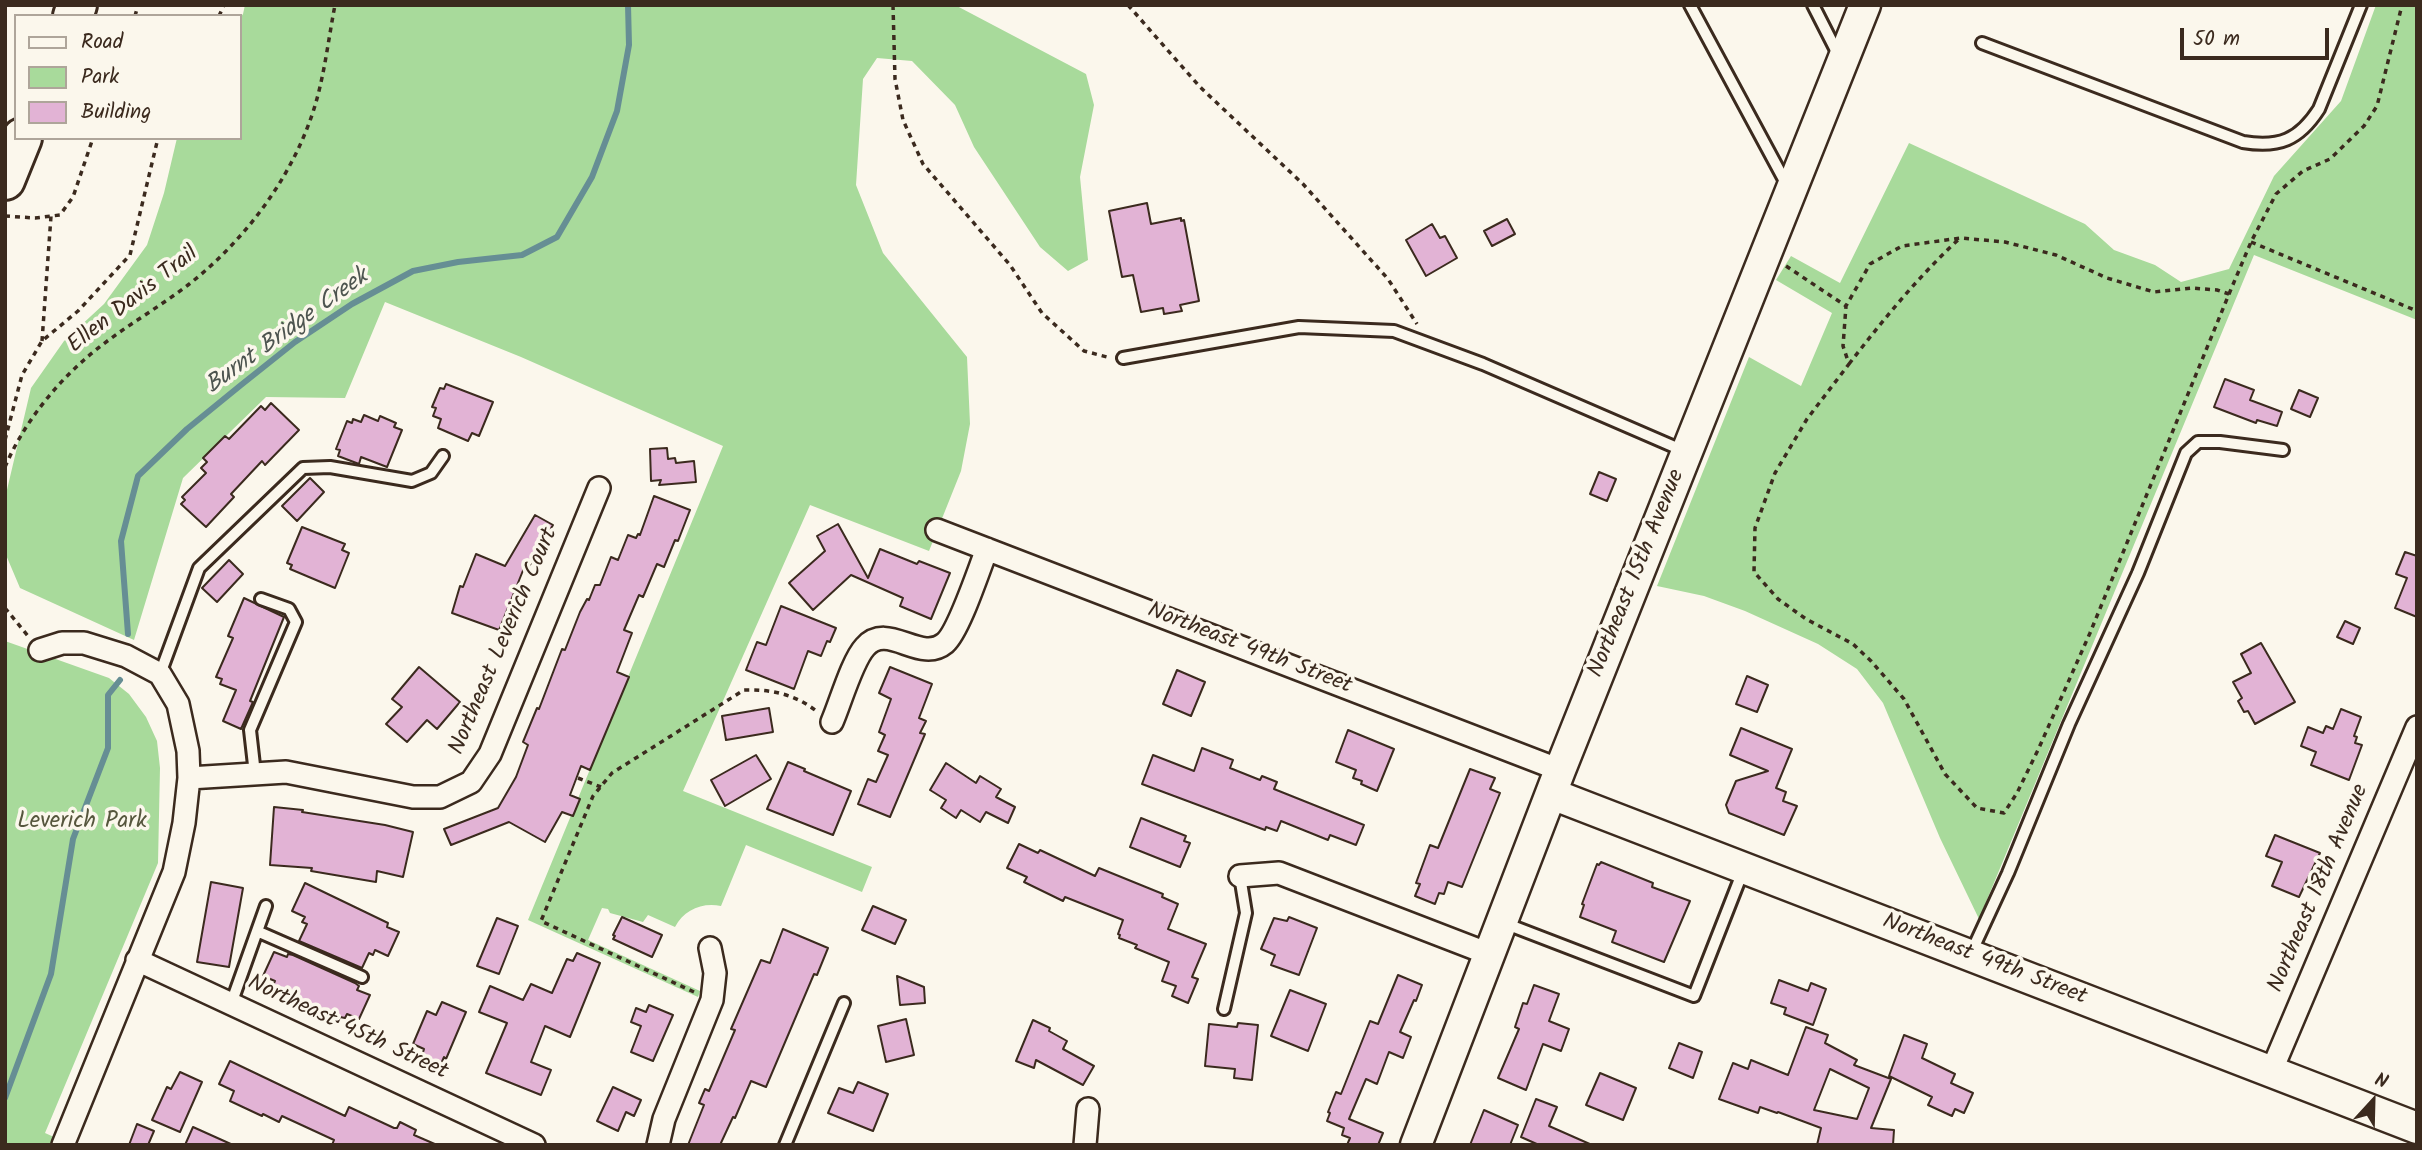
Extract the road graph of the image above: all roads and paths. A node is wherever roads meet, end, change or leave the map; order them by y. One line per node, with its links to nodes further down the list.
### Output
1 (335, 5): 32 (path, Ellen Davis Trail)
2 (893, 5): 26 (path)
3 (1128, 5): 25 (path)
4 (1690, 5): 15 (lane)
5 (1813, 5): 10 (lane)
6 (1866, 5): 10 (street, Northeast 15th Avenue)
7 (2361, 5): 9 (lane)
8 (2402, 5): 19 (path)
9 (1982, 43)
10 (1842, 63): 15 (street, Northeast 15th Avenue)
11 (21, 140): 14 (highway)
12 (92, 140): 17 (path)
13 (158, 140): 24 (path)
14 (5, 180)
15 (1791, 192): 20 (street, Northeast 15th Avenue)
16 (5, 216): 17 (path)
17 (51, 216): 24 (path)
18 (1961, 238): 21 (path); 22 (path); 27 (path)
19 (2251, 242): 21 (path); 23 (path)
20 (1768, 251): 22 (path); 30 (street, Northeast 15th Avenue)
21 (2229, 294): 27 (path)
22 (1846, 306): 27 (path)
23 (2417, 311)
24 (42, 341): 28 (path)
25 (1430, 344): 26 (lane); 30 (lane)
26 (1123, 358)
27 (1849, 364)
28 (5, 440)
29 (2283, 450): 54 (lane)
30 (1687, 453): 45 (street, Northeast 15th Avenue)
31 (443, 456): 39 (lane)
32 (5, 467)
33 (599, 488): 42 (street, Northeast Leverich Court)
34 (937, 530): 35 (street, Northeast 49th Street)
35 (987, 549): 40 (street); 45 (street, Northeast 49th Street)
36 (261, 599): 42 (lane)
37 (5, 608): 38 (path)
38 (40, 650): 39 (street)
39 (160, 674): 43 (street)
40 (832, 722): 46 (path)
41 (2417, 727): 61 (street, Northeast 18th Avenue)
42 (255, 774): 43 (street, Northeast Leverich Court)
43 (189, 778): 55 (street)
44 (578, 778): 46 (path)
45 (1556, 782): 47 (street, Northeast 49th Street); 50 (street, Northeast 15th Avenue)
46 (601, 787): 57 (path)
47 (1744, 868): 50 (lane); 54 (street, Northeast 49th Street)
48 (1240, 876): 53 (street); 60 (lane)
49 (266, 906): 51 (lane)
50 (1502, 922): 53 (street, Northeast 15th Avenue)
51 (259, 932): 56 (lane); 59 (lane)
52 (710, 948): 57 (street)
53 (1489, 954): 70 (street, Northeast 15th Avenue)
54 (1970, 956): 61 (street, Northeast 49th Street)
55 (137, 960): 59 (street, Northeast 45th Street); 65 (street)
56 (362, 977)
57 (712, 1000): 67 (street)
58 (844, 1003): 68 (lane)
59 (231, 1004): 64 (street, Northeast 45th Street)
60 (1224, 1009)
61 (2271, 1072): 63 (street, Northeast 49th Street)
62 (1088, 1109): 69 (street)
63 (2417, 1128)
64 (500, 1138): 66 (street, Northeast 45th Street)
65 (63, 1145)
66 (534, 1145)
67 (658, 1145)
68 (785, 1145)
69 (1084, 1145)
70 (1416, 1145)

